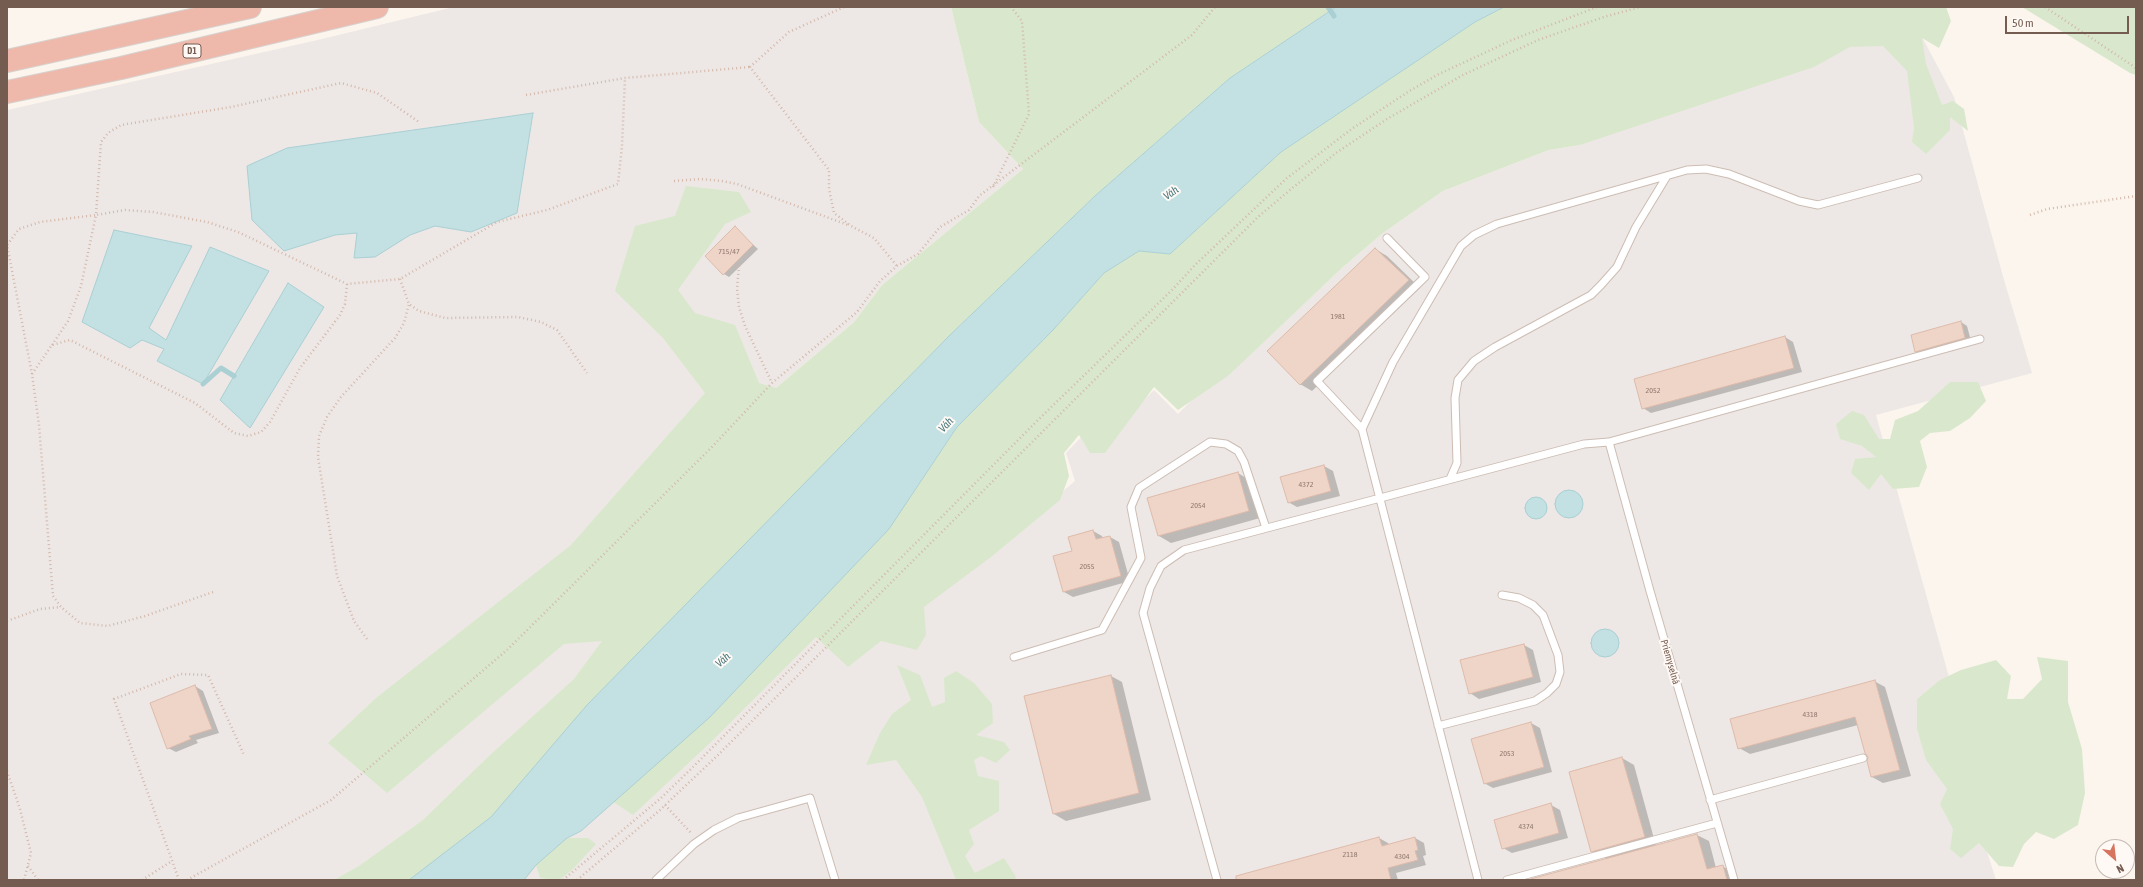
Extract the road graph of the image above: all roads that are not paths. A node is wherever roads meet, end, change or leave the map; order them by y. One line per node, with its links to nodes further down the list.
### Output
1 (250, 7): 3 (highway)
2 (377, 7): 4 (highway, D1)
3 (7, 62)
4 (7, 92)
5 (1667, 176): 6 (lane); 9 (lane); 11 (lane)
6 (1918, 178)
7 (1387, 238): 9 (lane)
8 (1980, 339): 10 (lane)
9 (1362, 429): 12 (lane)
10 (1609, 442): 11 (lane); 18 (lane, Priemyselná)
11 (1450, 479): 12 (lane)
12 (1379, 498): 13 (lane); 16 (lane)
13 (1266, 528): 15 (lane); 22 (lane)
14 (1502, 596): 16 (lane)
15 (1014, 657)
16 (1438, 726): 23 (lane)
17 (1863, 758): 18 (lane)
18 (1710, 800): 19 (lane, Priemyselná)
19 (1717, 823): 24 (lane); 25 (lane, Priemyselná)
20 (656, 880): 21 (lane)
21 (835, 880)
22 (1217, 880)
23 (1478, 880)
24 (1507, 880)
25 (1734, 880)

